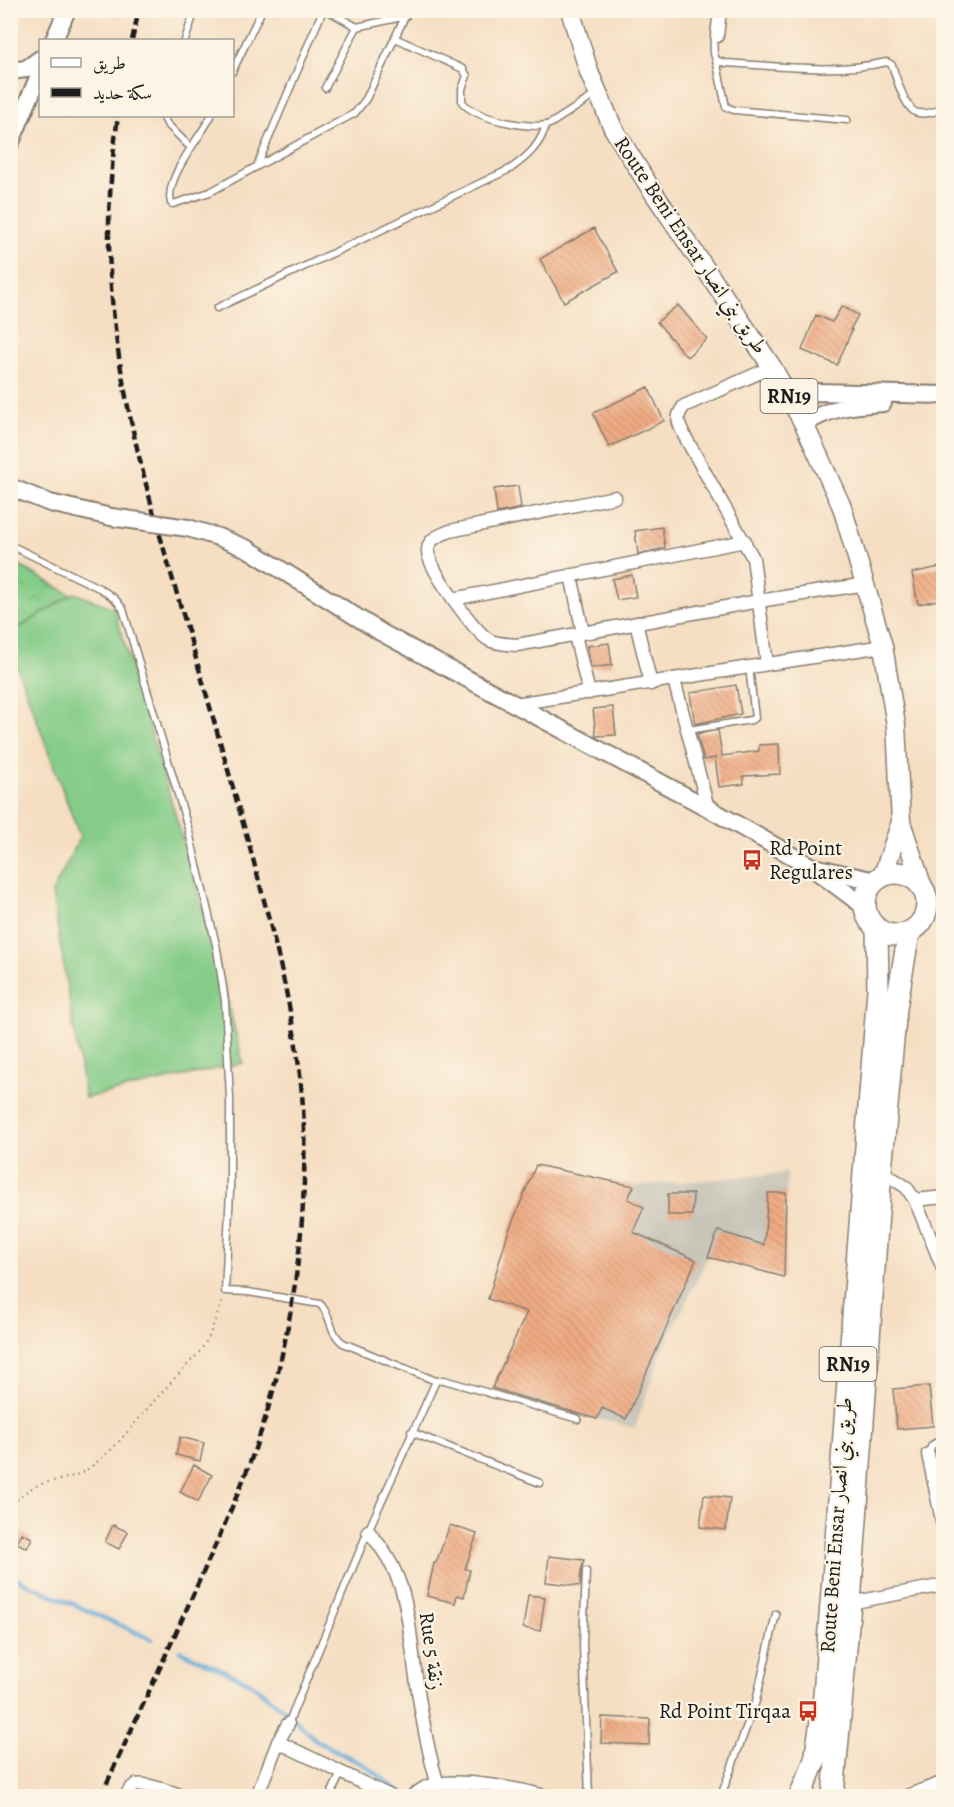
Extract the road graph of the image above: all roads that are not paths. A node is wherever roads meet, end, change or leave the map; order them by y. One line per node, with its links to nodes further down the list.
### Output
1 (195, 10): 12 (lane)
2 (262, 10): 15 (lane)
3 (325, 10): 8 (lane); 27 (lane)
4 (570, 10): 19 (main road, Route Beni Ensar طريق بني انصار / RN19)
5 (720, 10): 9 (street)
6 (65, 11): 10 (main road)
7 (407, 13): 8 (lane); 11 (lane)
8 (357, 27): 18 (lane)
9 (717, 36): 14 (lane)
10 (55, 38)
11 (395, 38): 24 (lane); 27 (lane)
12 (185, 39)
13 (39, 60): 16 (main road)
14 (716, 60): 20 (lane); 23 (lane)
15 (234, 68)
16 (12, 72): 17 (main road)
17 (39, 77): 25 (main road)
18 (325, 88)
19 (598, 93): 24 (lane); 29 (main road, Route Beni Ensar طريق بني انصار / RN19)
20 (944, 109)
21 (164, 117): 26 (lane)
22 (211, 117): 26 (lane)
23 (847, 120)
24 (546, 125): 28 (lane)
25 (10, 144)
26 (191, 148): 27 (lane)
27 (257, 166)
28 (218, 308)
29 (772, 367): 32 (main road, Route Beni Ensar طريق بني انصار / RN19); 37 (street)
30 (944, 394): 31 (main road)
31 (843, 399): 32 (main road); 33 (main road); 34 (main road)
32 (792, 402): 34 (main road, Route Beni Ensar طريق بني انصار / RN19)
33 (944, 405)
34 (804, 424): 40 (main road, Route Beni Ensar طريق بني انصار / RN19)
35 (10, 487): 51 (main road, bridge)
36 (615, 497): 41 (street)
37 (745, 541): 39 (street); 42 (street)
38 (10, 545): 65 (lane)
39 (571, 575): 41 (street); 44 (street)
40 (866, 584): 42 (street); 45 (main road, Route Beni Ensar طريق بني انصار / RN19)
41 (453, 599): 44 (street)
42 (759, 601): 43 (street); 46 (street)
43 (636, 623): 44 (street); 49 (street)
44 (579, 634): 50 (street)
45 (884, 646): 46 (street); 54 (main road, Route Beni Ensar طريق بني انصار / RN19)
46 (767, 664): 47 (street)
47 (748, 665): 48 (street); 52 (lane)
48 (674, 680): 49 (street); 52 (street)
49 (651, 684): 50 (street)
50 (589, 693): 51 (street)
51 (515, 704): 53 (main road)
52 (688, 730): 53 (street)
53 (708, 808): 55 (main road)
54 (901, 822): 56 (main road, Route Beni Ensar طريق بني انصار / RN19); 57 (main road, Route Beni Ensar طريق بني انصار / RN19)
55 (810, 866): 56 (main road); 58 (main road)
56 (879, 878): 57 (highway); 58 (highway, RN19)
57 (923, 888): 60 (highway, RN19)
58 (865, 907): 59 (highway, RN19)
59 (877, 928): 60 (highway); 91 (highway, Route Beni Ensar طريق بني انصار / RN19)
60 (909, 932): 61 (highway, Route Beni Ensar طريق بني انصار / RN19)
61 (881, 1171): 63 (street); 75 (highway, Route Beni Ensar طريق بني انصار / RN19)
62 (944, 1197): 63 (street)
63 (915, 1200): 64 (street)
64 (944, 1271)
65 (435, 1382): 66 (lane); 67 (lane)
66 (578, 1419)
67 (411, 1432): 70 (lane); 72 (lane)
68 (944, 1438): 69 (lane)
69 (928, 1454): 71 (street)
70 (540, 1483)
71 (944, 1530)
72 (368, 1531): 77 (lane); 81 (street, Rue 5 زنقة)
73 (586, 1571): 89 (lane)
74 (944, 1585): 75 (street)
75 (850, 1603): 92 (highway, Route Beni Ensar طريق بني انصار / RN19)
76 (776, 1614): 90 (lane)
77 (288, 1724): 78 (street)
78 (278, 1742): 79 (street); 84 (street)
79 (342, 1772): 85 (lane); 86 (street)
80 (944, 1782): 93 (street)
81 (435, 1789): 87 (street); 88 (street)
82 (126, 1797): 83 (street)
83 (185, 1797)
84 (257, 1797)
85 (330, 1797)
86 (390, 1797)
87 (412, 1797)
88 (545, 1797)
89 (590, 1797)
90 (721, 1797)
91 (800, 1797)
92 (833, 1797)
93 (907, 1797)

